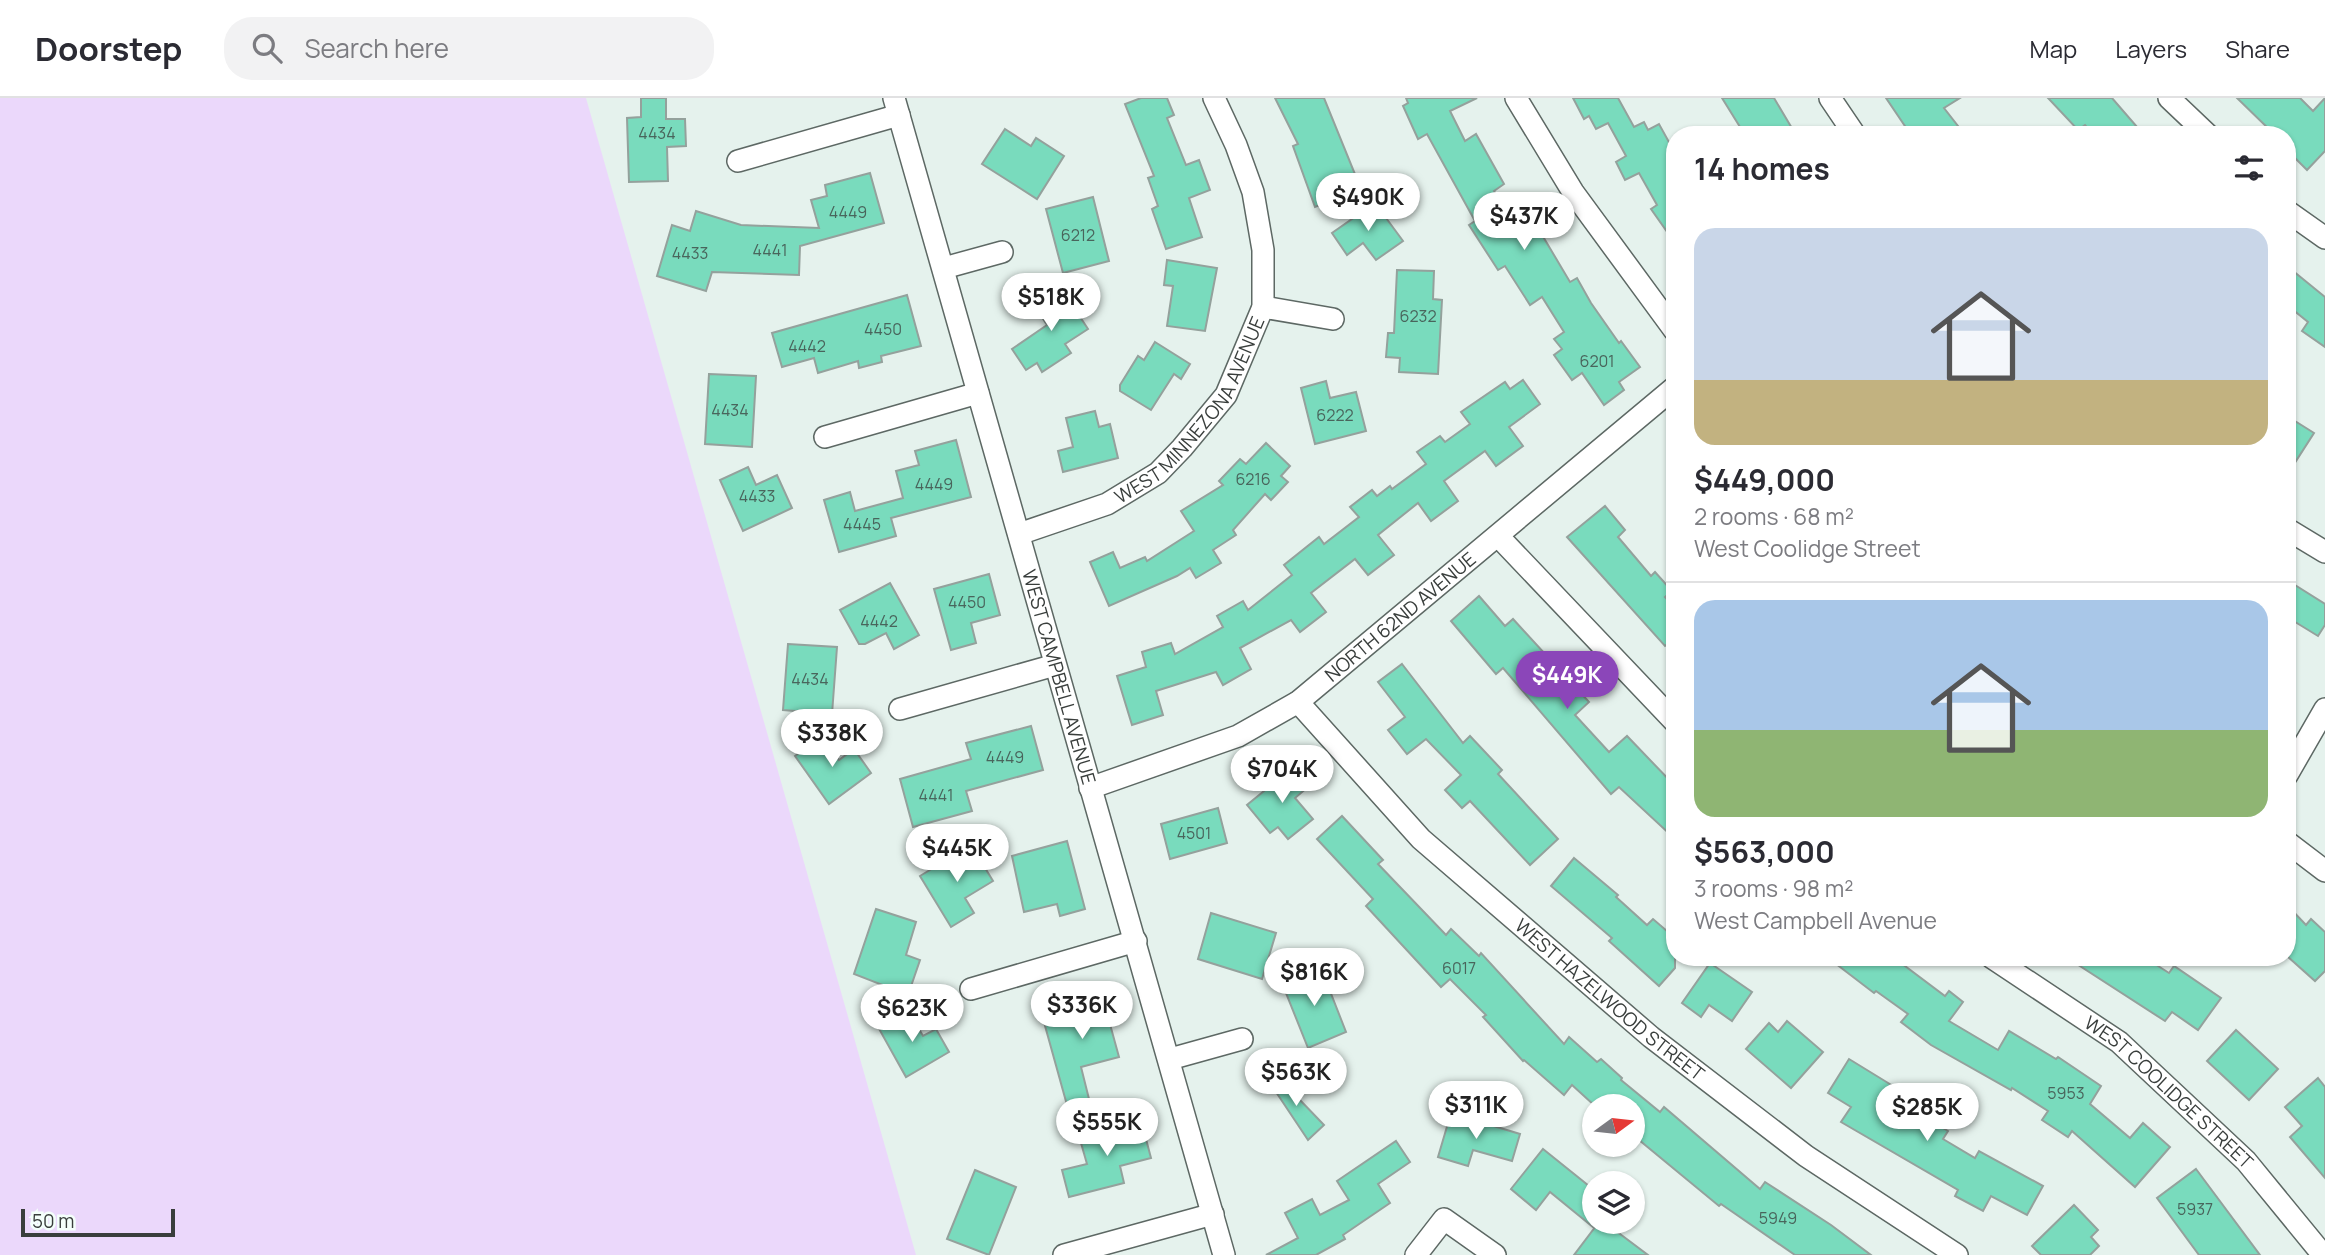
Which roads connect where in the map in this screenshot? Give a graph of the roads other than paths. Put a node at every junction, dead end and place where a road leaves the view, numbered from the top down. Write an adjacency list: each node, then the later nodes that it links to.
1 (1214, 98): 13 (street, WEST MINNEZONA AVENUE)
2 (1516, 98): 15 (street)
3 (1830, 98): 6 (street)
4 (2169, 98): 7 (street)
5 (897, 106): 8 (street); 12 (street, WEST CAMPBELL AVENUE)
6 (1850, 126)
7 (2198, 126)
8 (738, 161)
9 (2296, 217): 10 (street)
10 (2325, 238)
11 (1002, 252): 12 (street)
12 (944, 268): 16 (street, WEST CAMPBELL AVENUE)
13 (1263, 307): 14 (street); 19 (street, WEST MINNEZONA AVENUE)
14 (1333, 319)
15 (1666, 319)
16 (978, 393): 18 (street); 19 (street, WEST CAMPBELL AVENUE)
17 (1666, 395): 21 (street, NORTH 62ND AVENUE)
18 (825, 437)
19 (1019, 534): 23 (street, WEST CAMPBELL AVENUE)
20 (2296, 534): 22 (street)
21 (1498, 536): 24 (street, NORTH 62ND AVENUE); 27 (street)
22 (2325, 552)
23 (1055, 665): 25 (street); 29 (street, WEST CAMPBELL AVENUE)
24 (1298, 702): 29 (street, NORTH 62ND AVENUE); 42 (street, WEST HAZELWOOD STREET)
25 (900, 709)
26 (2325, 709): 28 (street)
27 (1666, 713)
28 (2296, 759)
29 (1090, 788): 32 (street, WEST CAMPBELL AVENUE)
30 (2296, 849): 31 (street)
31 (2325, 872)
32 (1136, 941): 34 (street); 36 (street, WEST CAMPBELL AVENUE)
33 (2005, 966): 43 (street, WEST COOLIDGE STREET)
34 (971, 989)
35 (1242, 1039): 36 (street)
36 (1170, 1059): 37 (street, WEST CAMPBELL AVENUE)
37 (1213, 1214): 38 (street); 39 (street, WEST CAMPBELL AVENUE)
38 (1064, 1255)
39 (1224, 1255)
40 (1416, 1255): 41 (street)
41 (1495, 1255)
42 (1957, 1255)
43 (2323, 1255)

